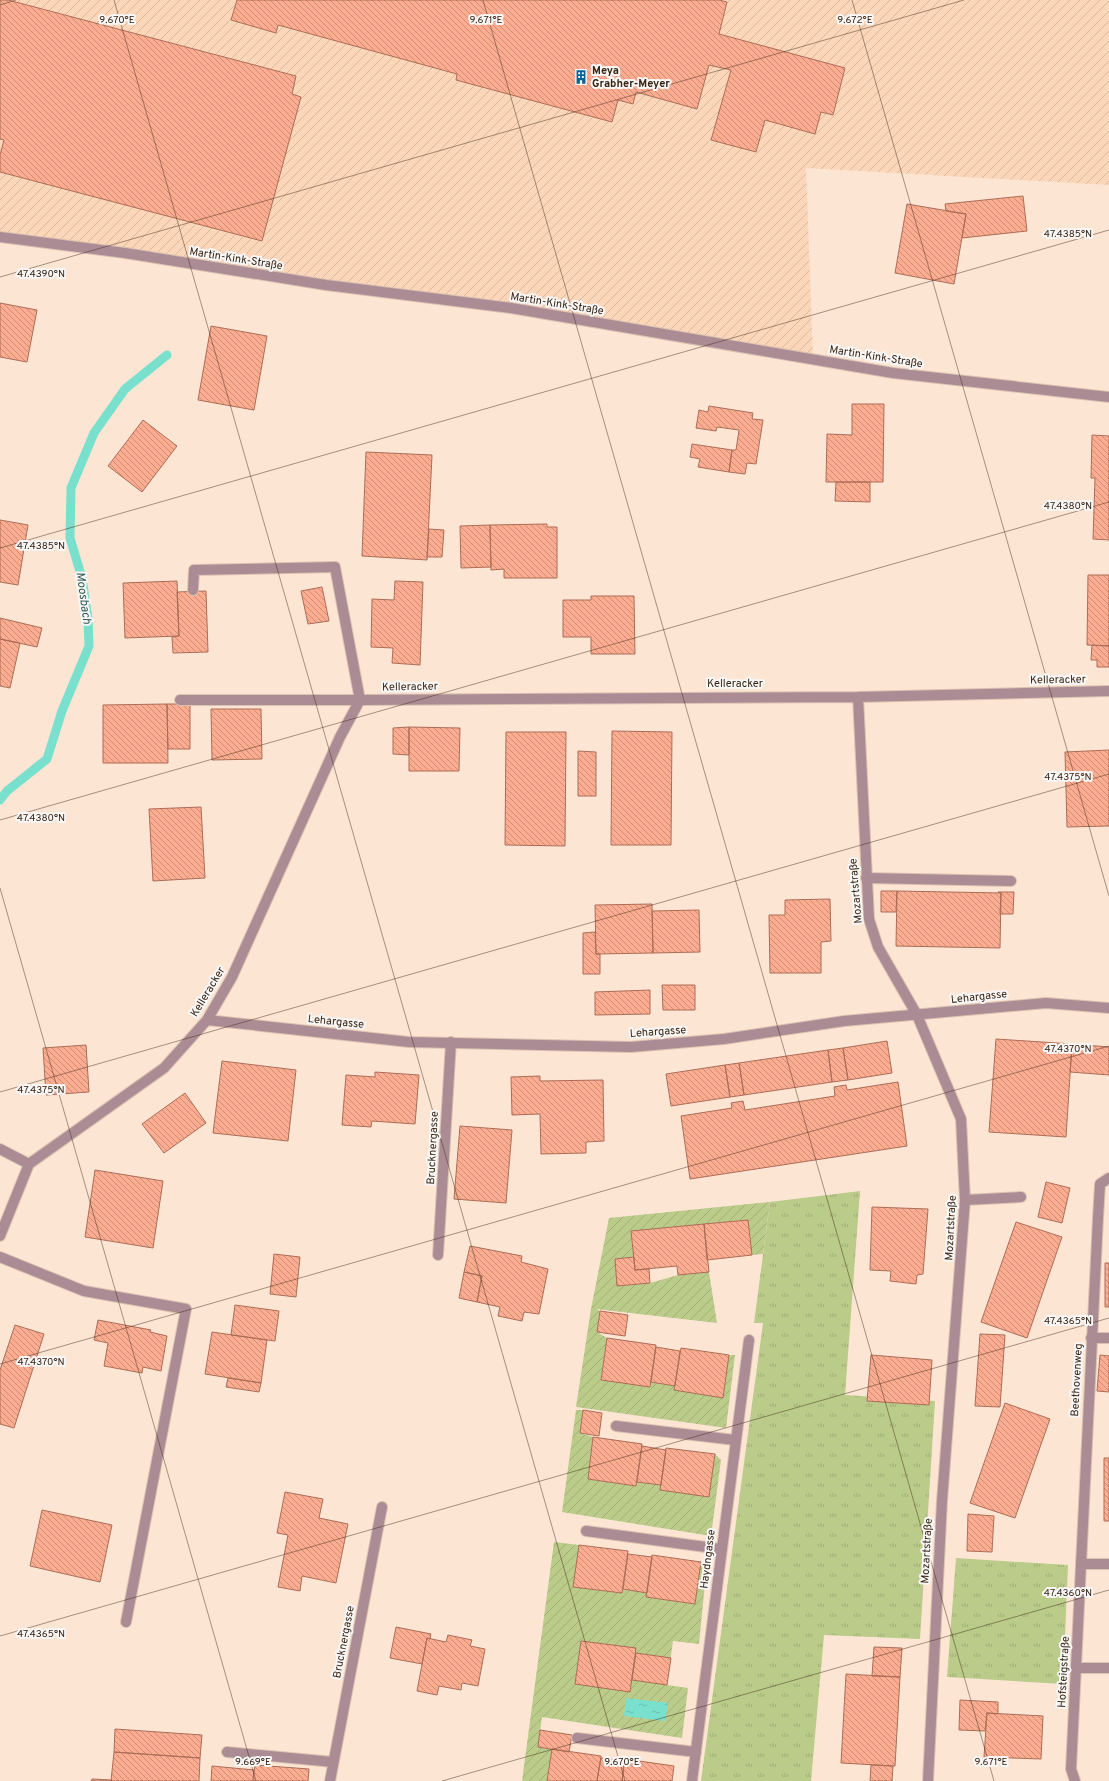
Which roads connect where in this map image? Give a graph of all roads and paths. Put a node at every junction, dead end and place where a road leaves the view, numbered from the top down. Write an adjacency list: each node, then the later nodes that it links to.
1 (0, 237): 2 (street, Martin-Kink-Straße)
2 (1109, 397)
3 (194, 590): 7 (street)
4 (1109, 691): 5 (street, Kelleracker)
5 (858, 696): 7 (street, Kelleracker); 8 (street, Mozartstraße)
6 (180, 700): 7 (street, Kelleracker)
7 (360, 700): 12 (street, Kelleracker)
8 (866, 878): 9 (street); 11 (street, Mozartstraße)
9 (1012, 882)
10 (1109, 1008): 11 (street, Lehargasse)
11 (917, 1015): 13 (street, Lehargasse); 18 (street, Mozartstraße)
12 (206, 1020): 13 (street, Lehargasse); 15 (street, Kelleracker)
13 (451, 1042): 20 (street, Brucknergasse)
14 (0, 1149): 15 (street)
15 (28, 1164): 19 (street)
16 (1109, 1178): 22 (street, Beethovenweg)
17 (1021, 1197): 18 (street)
18 (965, 1200): 41 (street, Mozartstraße)
19 (0, 1236)
20 (438, 1255)
21 (0, 1257): 32 (street)
22 (1091, 1338): 23 (street); 30 (street, Beethovenweg)
23 (1109, 1338)
24 (748, 1340): 26 (street, Haydngasse)
25 (616, 1426): 26 (street)
26 (735, 1440): 29 (street, Haydngasse)
27 (382, 1507): 38 (street, Brucknergasse)
28 (586, 1531): 29 (street)
29 (721, 1549): 37 (street, Haydngasse)
30 (1081, 1564): 31 (street); 33 (street, Hofsteigstraße)
31 (1109, 1564)
32 (126, 1622)
33 (1076, 1668): 34 (street); 42 (street, Hofsteigstraße)
34 (1109, 1668)
35 (577, 1738): 37 (street)
36 (227, 1752): 38 (street)
37 (696, 1752): 40 (street, Haydngasse)
38 (333, 1762): 39 (street, Brucknergasse)
39 (330, 1781)
40 (692, 1781)
41 (928, 1781)
42 (1075, 1781)

